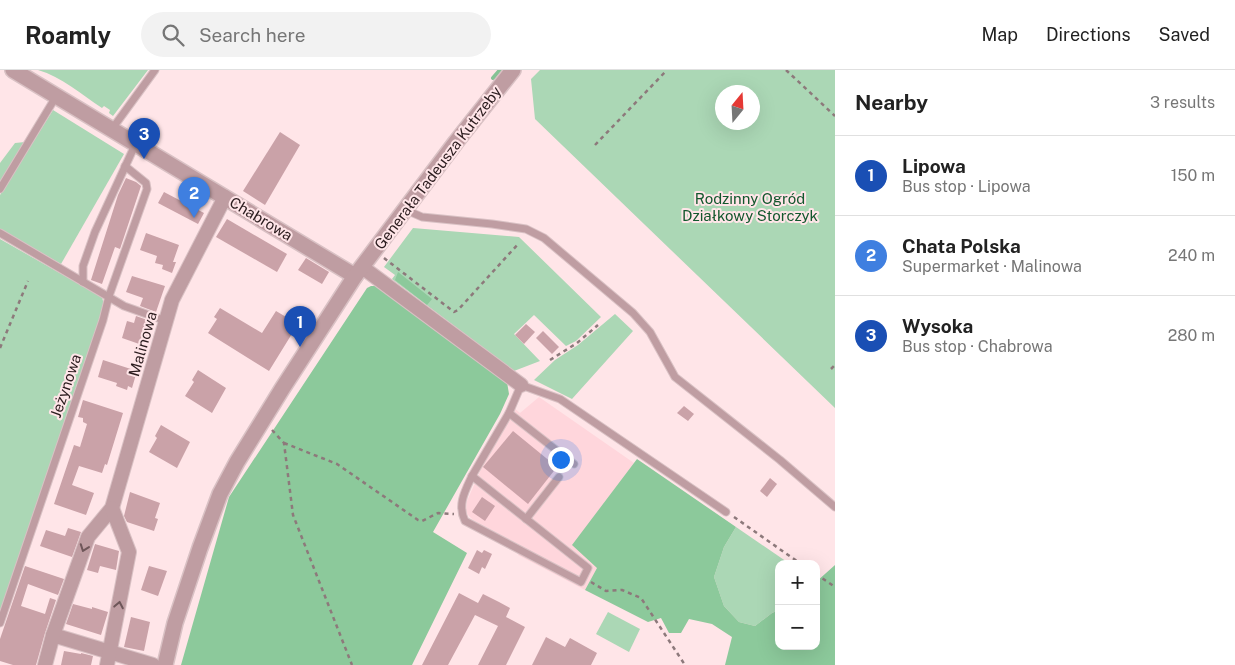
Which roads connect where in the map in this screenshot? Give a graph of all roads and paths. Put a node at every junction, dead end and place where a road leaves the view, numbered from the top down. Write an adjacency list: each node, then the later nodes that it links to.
1 (13, 70): 6 (street, Chabrowa)
2 (155, 70): 8 (lane)
3 (513, 70): 14 (street, Generała Tadeusza Kutrzeby)
4 (667, 70): 10 (path)
5 (786, 70): 7 (path)
6 (56, 95): 8 (street, Chabrowa); 12 (lane)
7 (835, 116)
8 (112, 129): 9 (street, Chabrowa)
9 (136, 143): 11 (lane); 13 (street, Chabrowa)
10 (595, 145)
11 (125, 166): 20 (lane); 21 (lane, Jeżynowa)
12 (0, 189)
13 (225, 197): 18 (street, Chabrowa); 22 (street, Malinowa)
14 (406, 210): 18 (street, Generała Tadeusza Kutrzeby); 35 (lane)
15 (0, 233): 20 (lane)
16 (519, 243): 17 (path)
17 (388, 262)
18 (360, 269): 28 (street); 30 (street, Generała Tadeusza Kutrzeby)
19 (28, 282): 24 (path)
20 (83, 282): 21 (lane)
21 (109, 296): 22 (lane); 44 (lane, Jeżynowa)
22 (166, 321): 36 (street, Malinowa)
23 (598, 325): 25 (path)
24 (0, 348)
25 (550, 360)
26 (835, 365): 27 (path)
27 (831, 370)
28 (521, 385): 29 (lane); 37 (lane)
29 (509, 413): 32 (lane); 33 (lane)
30 (264, 419): 31 (path); 49 (street, Generała Tadeusza Kutrzeby)
31 (284, 443): 38 (path); 50 (path)
32 (574, 464)
33 (472, 476): 38 (lane); 39 (lane)
34 (559, 476): 39 (lane)
35 (835, 507)
36 (112, 508): 45 (street, Malinowa, one-way to 45); 46 (street, one-way to 36)
37 (726, 512): 40 (path)
38 (461, 513): 41 (lane)
39 (526, 519): 41 (lane)
40 (795, 560)
41 (584, 577): 51 (path)
42 (820, 577): 43 (path)
43 (835, 587)
44 (0, 623)
45 (53, 635): 46 (street); 47 (street, Malinowa)
46 (108, 659): 48 (street)
47 (45, 665)
48 (153, 665)
49 (165, 665)
50 (352, 665)
51 (685, 665)

